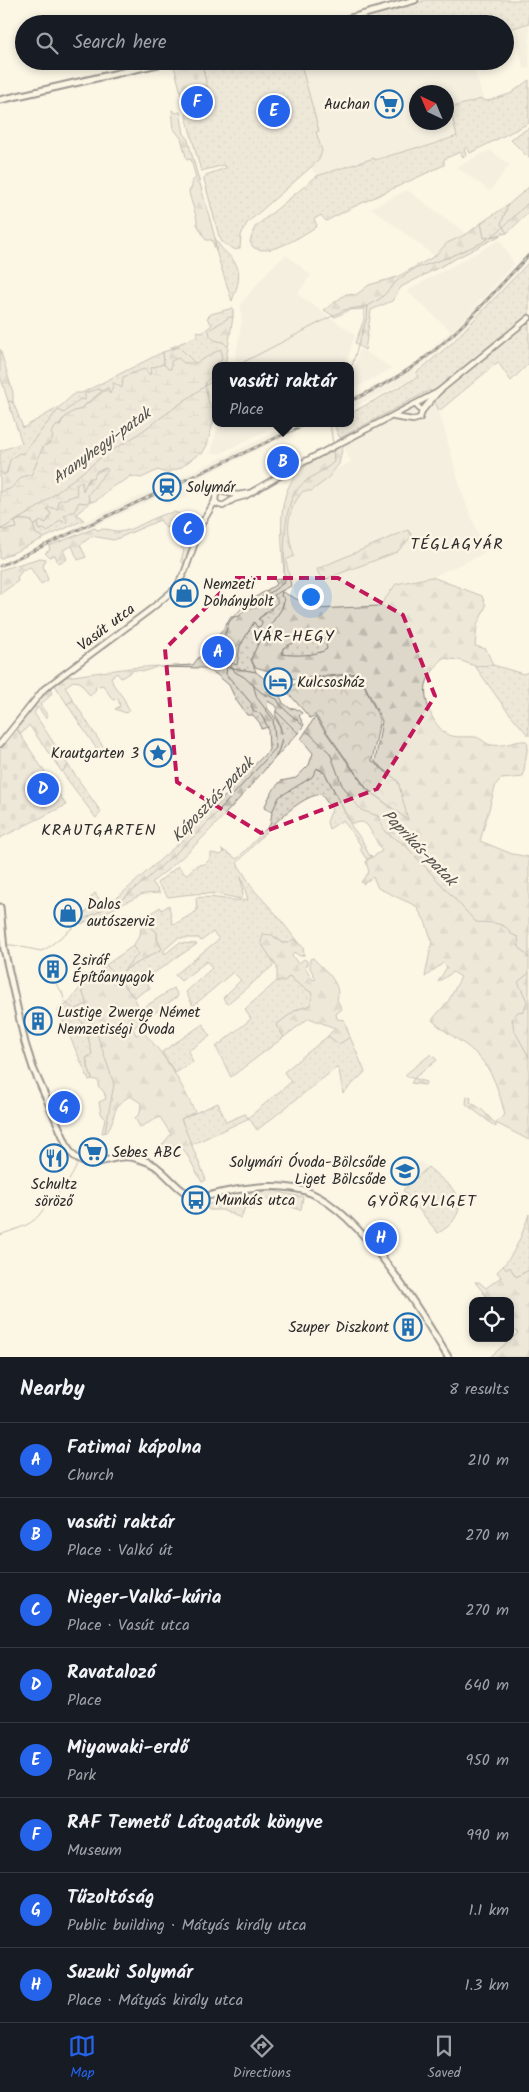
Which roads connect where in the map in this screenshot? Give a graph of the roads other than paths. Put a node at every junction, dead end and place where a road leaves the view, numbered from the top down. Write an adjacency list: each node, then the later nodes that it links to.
1 (415, 0): 2 (main road)
2 (361, 15)
3 (131, 70): 4 (main road)
4 (0, 100)
5 (529, 318): 6 (street)
6 (438, 392): 7 (street); 9 (street)
7 (416, 405): 8 (street); 9 (street)
8 (408, 409): 10 (street); 11 (street)
9 (422, 411): 11 (street)
10 (388, 417): 11 (street); 12 (street)
11 (411, 418)
12 (250, 493): 13 (street); 15 (street)
13 (229, 494): 14 (street); 15 (street)
14 (215, 501): 16 (street); 17 (street, Vasút utca)
15 (229, 502): 16 (street)
16 (220, 506): 17 (street, Vasút utca)
17 (206, 516): 18 (street, Vasút utca)
18 (0, 744)
19 (0, 908): 20 (main road)
20 (448, 1357)

